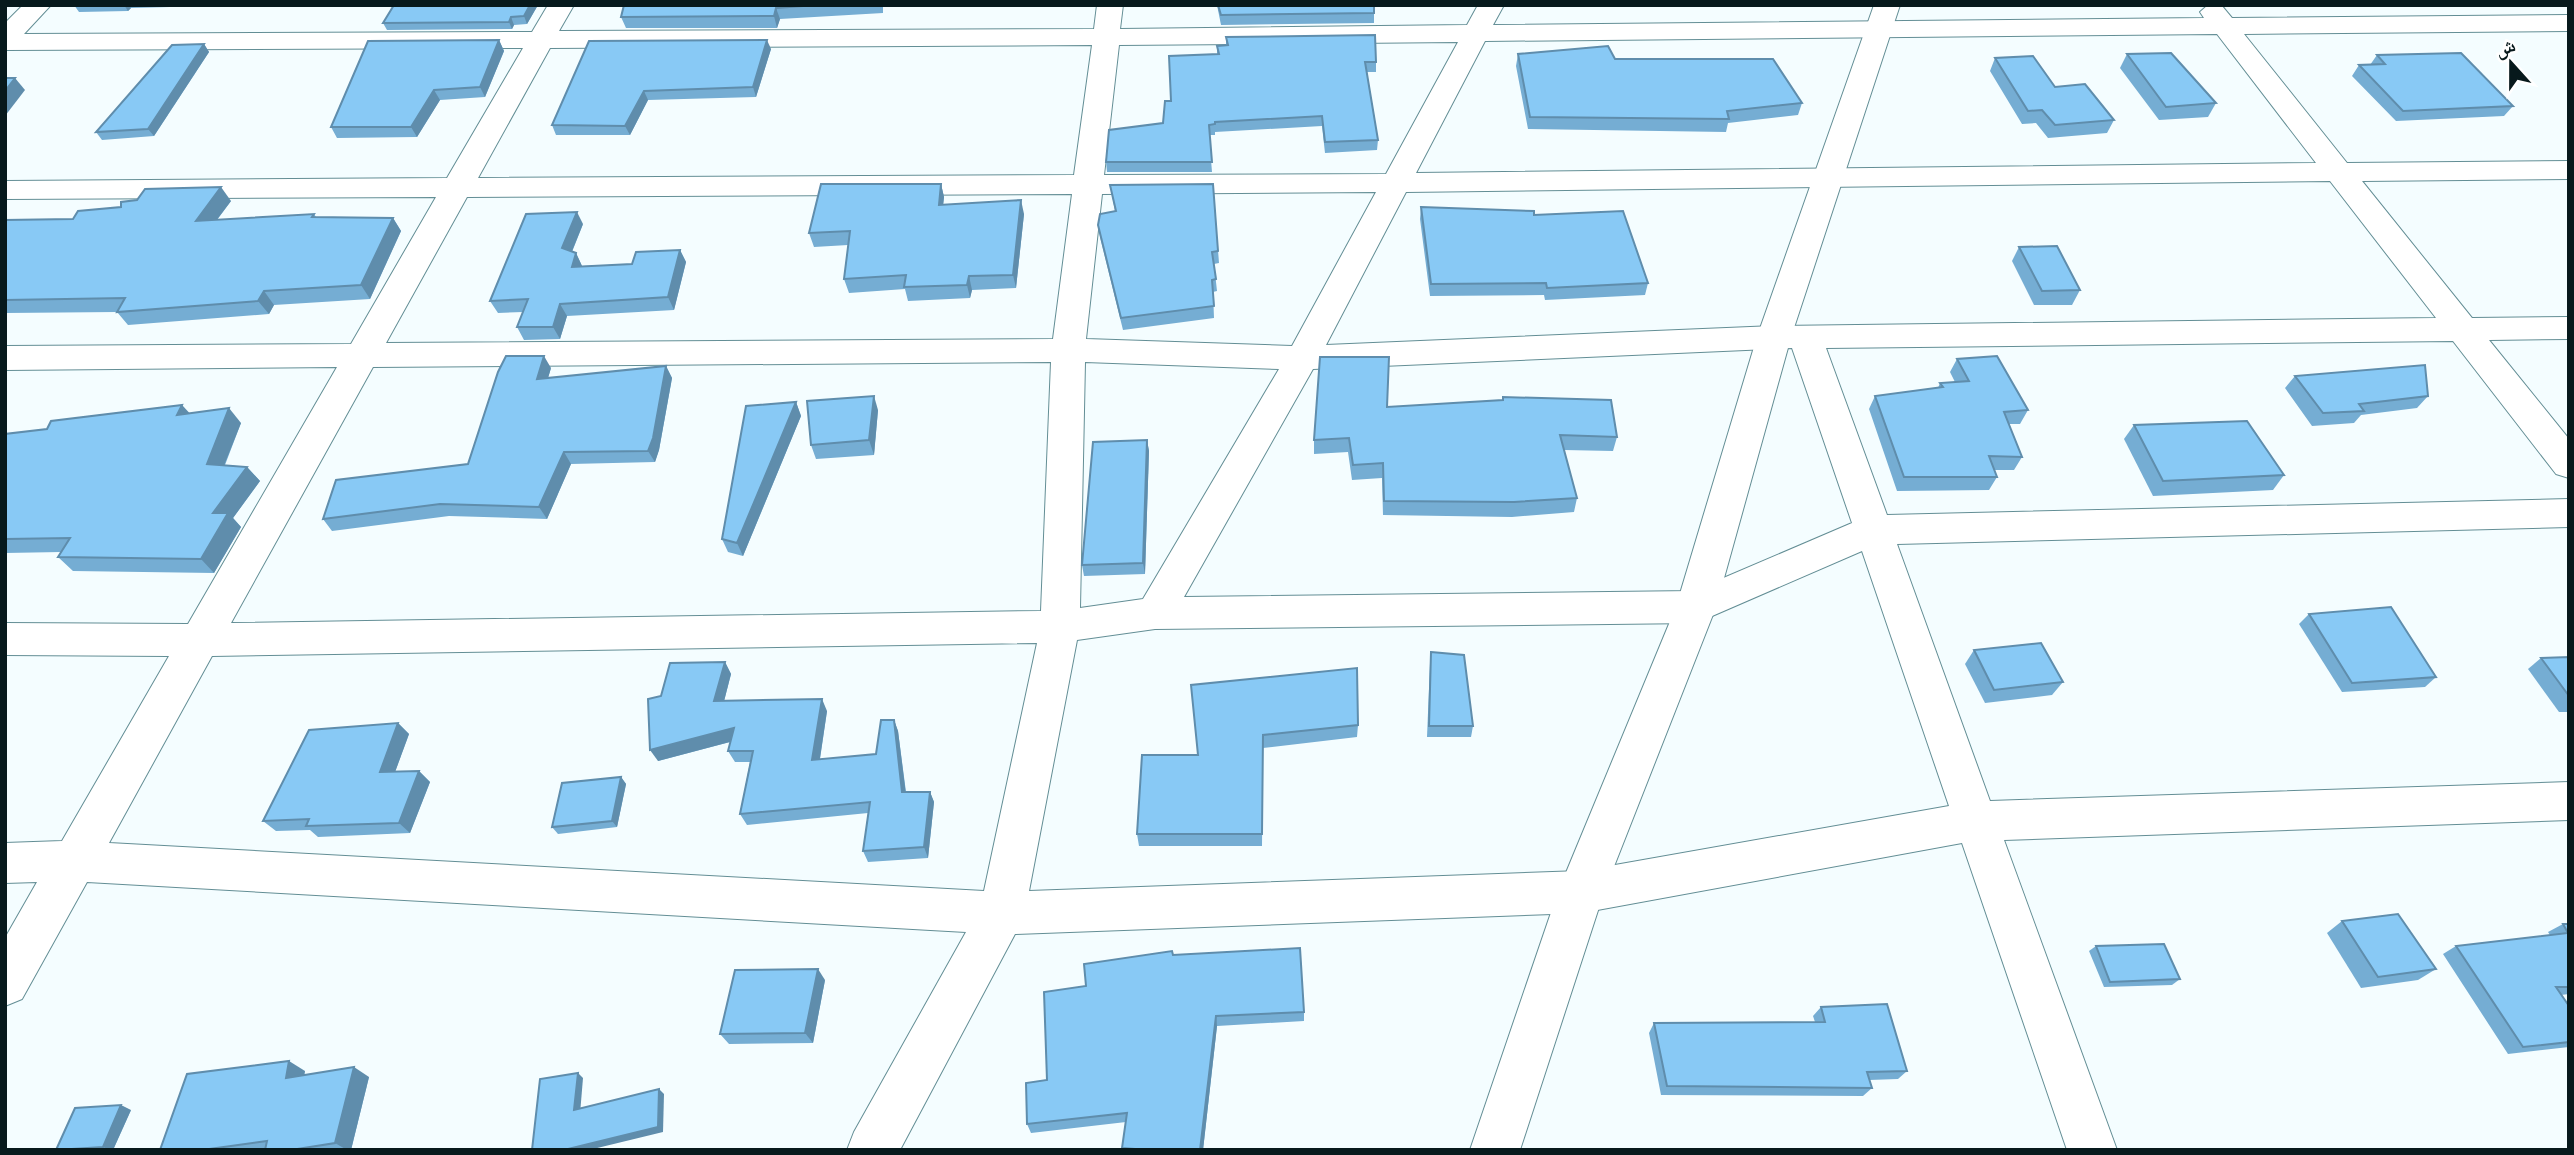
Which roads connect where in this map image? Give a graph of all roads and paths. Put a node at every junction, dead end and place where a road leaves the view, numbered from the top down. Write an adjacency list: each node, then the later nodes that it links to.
1 (38, 5): 10 (street)
2 (561, 5): 9 (street)
3 (1491, 5): 8 (street)
4 (2215, 16): 5 (street); 7 (street); 12 (street)
5 (1884, 17): 8 (street); 13 (street)
6 (1108, 21): 8 (street); 9 (street); 15 (street)
7 (2569, 23)
8 (1476, 34): 14 (street)
9 (542, 38): 10 (street); 16 (street)
10 (5, 40)
11 (2569, 170): 12 (street)
12 (2339, 172): 13 (street); 19 (street)
13 (1829, 176): 14 (street); 20 (street)
14 (1395, 183): 15 (street); 24 (street)
15 (1087, 185): 16 (street); 21 (street)
16 (458, 187): 17 (street); 22 (street)
17 (5, 190)
18 (2569, 328): 19 (street)
19 (2462, 330): 20 (street); 25 (street)
20 (1790, 337): 24 (street); 27 (street); 28 (street)
21 (1068, 350): 22 (street); 24 (street); 30 (street)
22 (363, 354): 23 (street); 32 (street)
23 (5, 358)
24 (1302, 358): 29 (street)
25 (2569, 465)
26 (2569, 513): 27 (street)
27 (1873, 530): 28 (street); 34 (street)
28 (1696, 607): 29 (street); 37 (street)
29 (1155, 613): 30 (street)
30 (1060, 627): 32 (street); 38 (street)
31 (5, 639): 32 (street)
32 (202, 640): 35 (street)
33 (2569, 800): 34 (street)
34 (1976, 821): 37 (street); 42 (street)
35 (75, 861): 36 (street); 38 (street); 39 (street)
36 (5, 863)
37 (1581, 892): 38 (street); 41 (street)
38 (1002, 913): 40 (street)
39 (5, 983)
40 (872, 1150)
41 (1495, 1150)
42 (2092, 1150)

